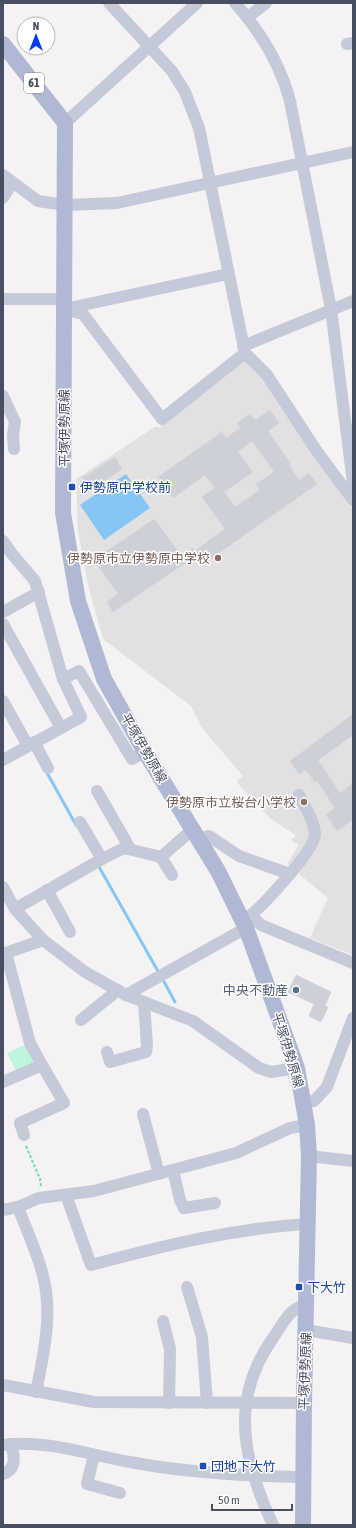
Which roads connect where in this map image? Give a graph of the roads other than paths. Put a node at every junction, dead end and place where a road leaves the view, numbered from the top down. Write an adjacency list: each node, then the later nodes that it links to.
1 (109, 3): 7 (street)
2 (197, 3): 7 (street)
3 (235, 3): 5 (street)
4 (266, 3): 5 (street)
5 (248, 17): 10 (street)
6 (3, 44): 8 (main road, 61)
7 (149, 47): 8 (street); 12 (street)
8 (65, 123): 14 (main road, 平塚伊勢原線)
9 (353, 152): 10 (street)
10 (303, 164): 12 (street); 19 (street)
11 (8, 179): 13 (street); 14 (street)
12 (210, 183): 14 (street); 15 (street)
13 (3, 198)
14 (65, 205): 18 (main road, 平塚伊勢原線)
15 (228, 274): 18 (street); 20 (street)
16 (3, 299): 18 (street)
17 (353, 301): 19 (street)
18 (64, 304): 20 (street); 33 (main road, 平塚伊勢原線)
19 (331, 309): 20 (street); 23 (street)
20 (244, 349): 24 (street)
21 (3, 396): 22 (street)
22 (14, 449)
23 (353, 482)
24 (353, 500)
25 (3, 541): 26 (street)
26 (39, 592): 27 (street); 29 (street)
27 (3, 612)
28 (3, 624): 31 (street)
29 (63, 679): 31 (street); 33 (street)
30 (3, 700): 32 (street)
31 (61, 728): 32 (street)
32 (31, 744): 34 (street); 35 (street)
33 (145, 752): 39 (main road, 平塚伊勢原線)
34 (3, 760)
35 (48, 768)
36 (97, 791): 40 (street)
37 (299, 795): 43 (street)
38 (80, 822): 42 (street)
39 (196, 834): 41 (street); 43 (street); 48 (main road, 平塚伊勢原線)
40 (128, 849): 41 (street); 42 (street)
41 (161, 857): 44 (street)
42 (102, 859): 46 (street)
43 (292, 872): 48 (street)
44 (172, 875)
45 (3, 888): 47 (street)
46 (47, 890): 47 (street); 49 (street)
47 (15, 909): 50 (street)
48 (246, 920): 52 (street); 53 (street); 59 (main road, 平塚伊勢原線)
49 (70, 932)
50 (43, 940): 51 (street); 53 (street)
51 (4, 953): 58 (street)
52 (353, 963)
53 (122, 993): 54 (street); 56 (street)
54 (144, 1002): 57 (street); 59 (street)
55 (353, 1018): 61 (street)
56 (81, 1020)
57 (110, 1060)
58 (42, 1065): 60 (street); 63 (street)
59 (297, 1068): 61 (main road, 平塚伊勢原線)
60 (3, 1082)
61 (303, 1102): 64 (main road, 平塚伊勢原線)
62 (143, 1114): 68 (street)
63 (19, 1125)
64 (307, 1125): 65 (main road, 平塚伊勢原線); 67 (street)
65 (309, 1156): 66 (street); 73 (main road, 平塚伊勢原線)
66 (353, 1161)
67 (173, 1170): 68 (street); 70 (street)
68 (159, 1174): 69 (street)
69 (66, 1195): 71 (street); 73 (street)
70 (215, 1203)
71 (18, 1207): 72 (street); 80 (street)
72 (4, 1209)
73 (308, 1224): 75 (main road, 平塚伊勢原線)
74 (187, 1287): 82 (street)
75 (306, 1304): 77 (main road, 平塚伊勢原線); 84 (street)
76 (163, 1321): 81 (street)
77 (306, 1330): 78 (street); 83 (main road, 平塚伊勢原線)
78 (353, 1338)
79 (3, 1385): 80 (street)
80 (36, 1392): 81 (street)
81 (169, 1403): 82 (street)
82 (207, 1403): 84 (street)
83 (304, 1403): 84 (street); 89 (main road, 平塚伊勢原線)
84 (245, 1404): 88 (street)
85 (7, 1444): 86 (street); 87 (street)
86 (94, 1455): 88 (street); 90 (street)
87 (3, 1474)
88 (252, 1476): 89 (street); 91 (street)
89 (303, 1477): 92 (main road, 平塚伊勢原線)
90 (120, 1493)
91 (273, 1525)
92 (304, 1525)

